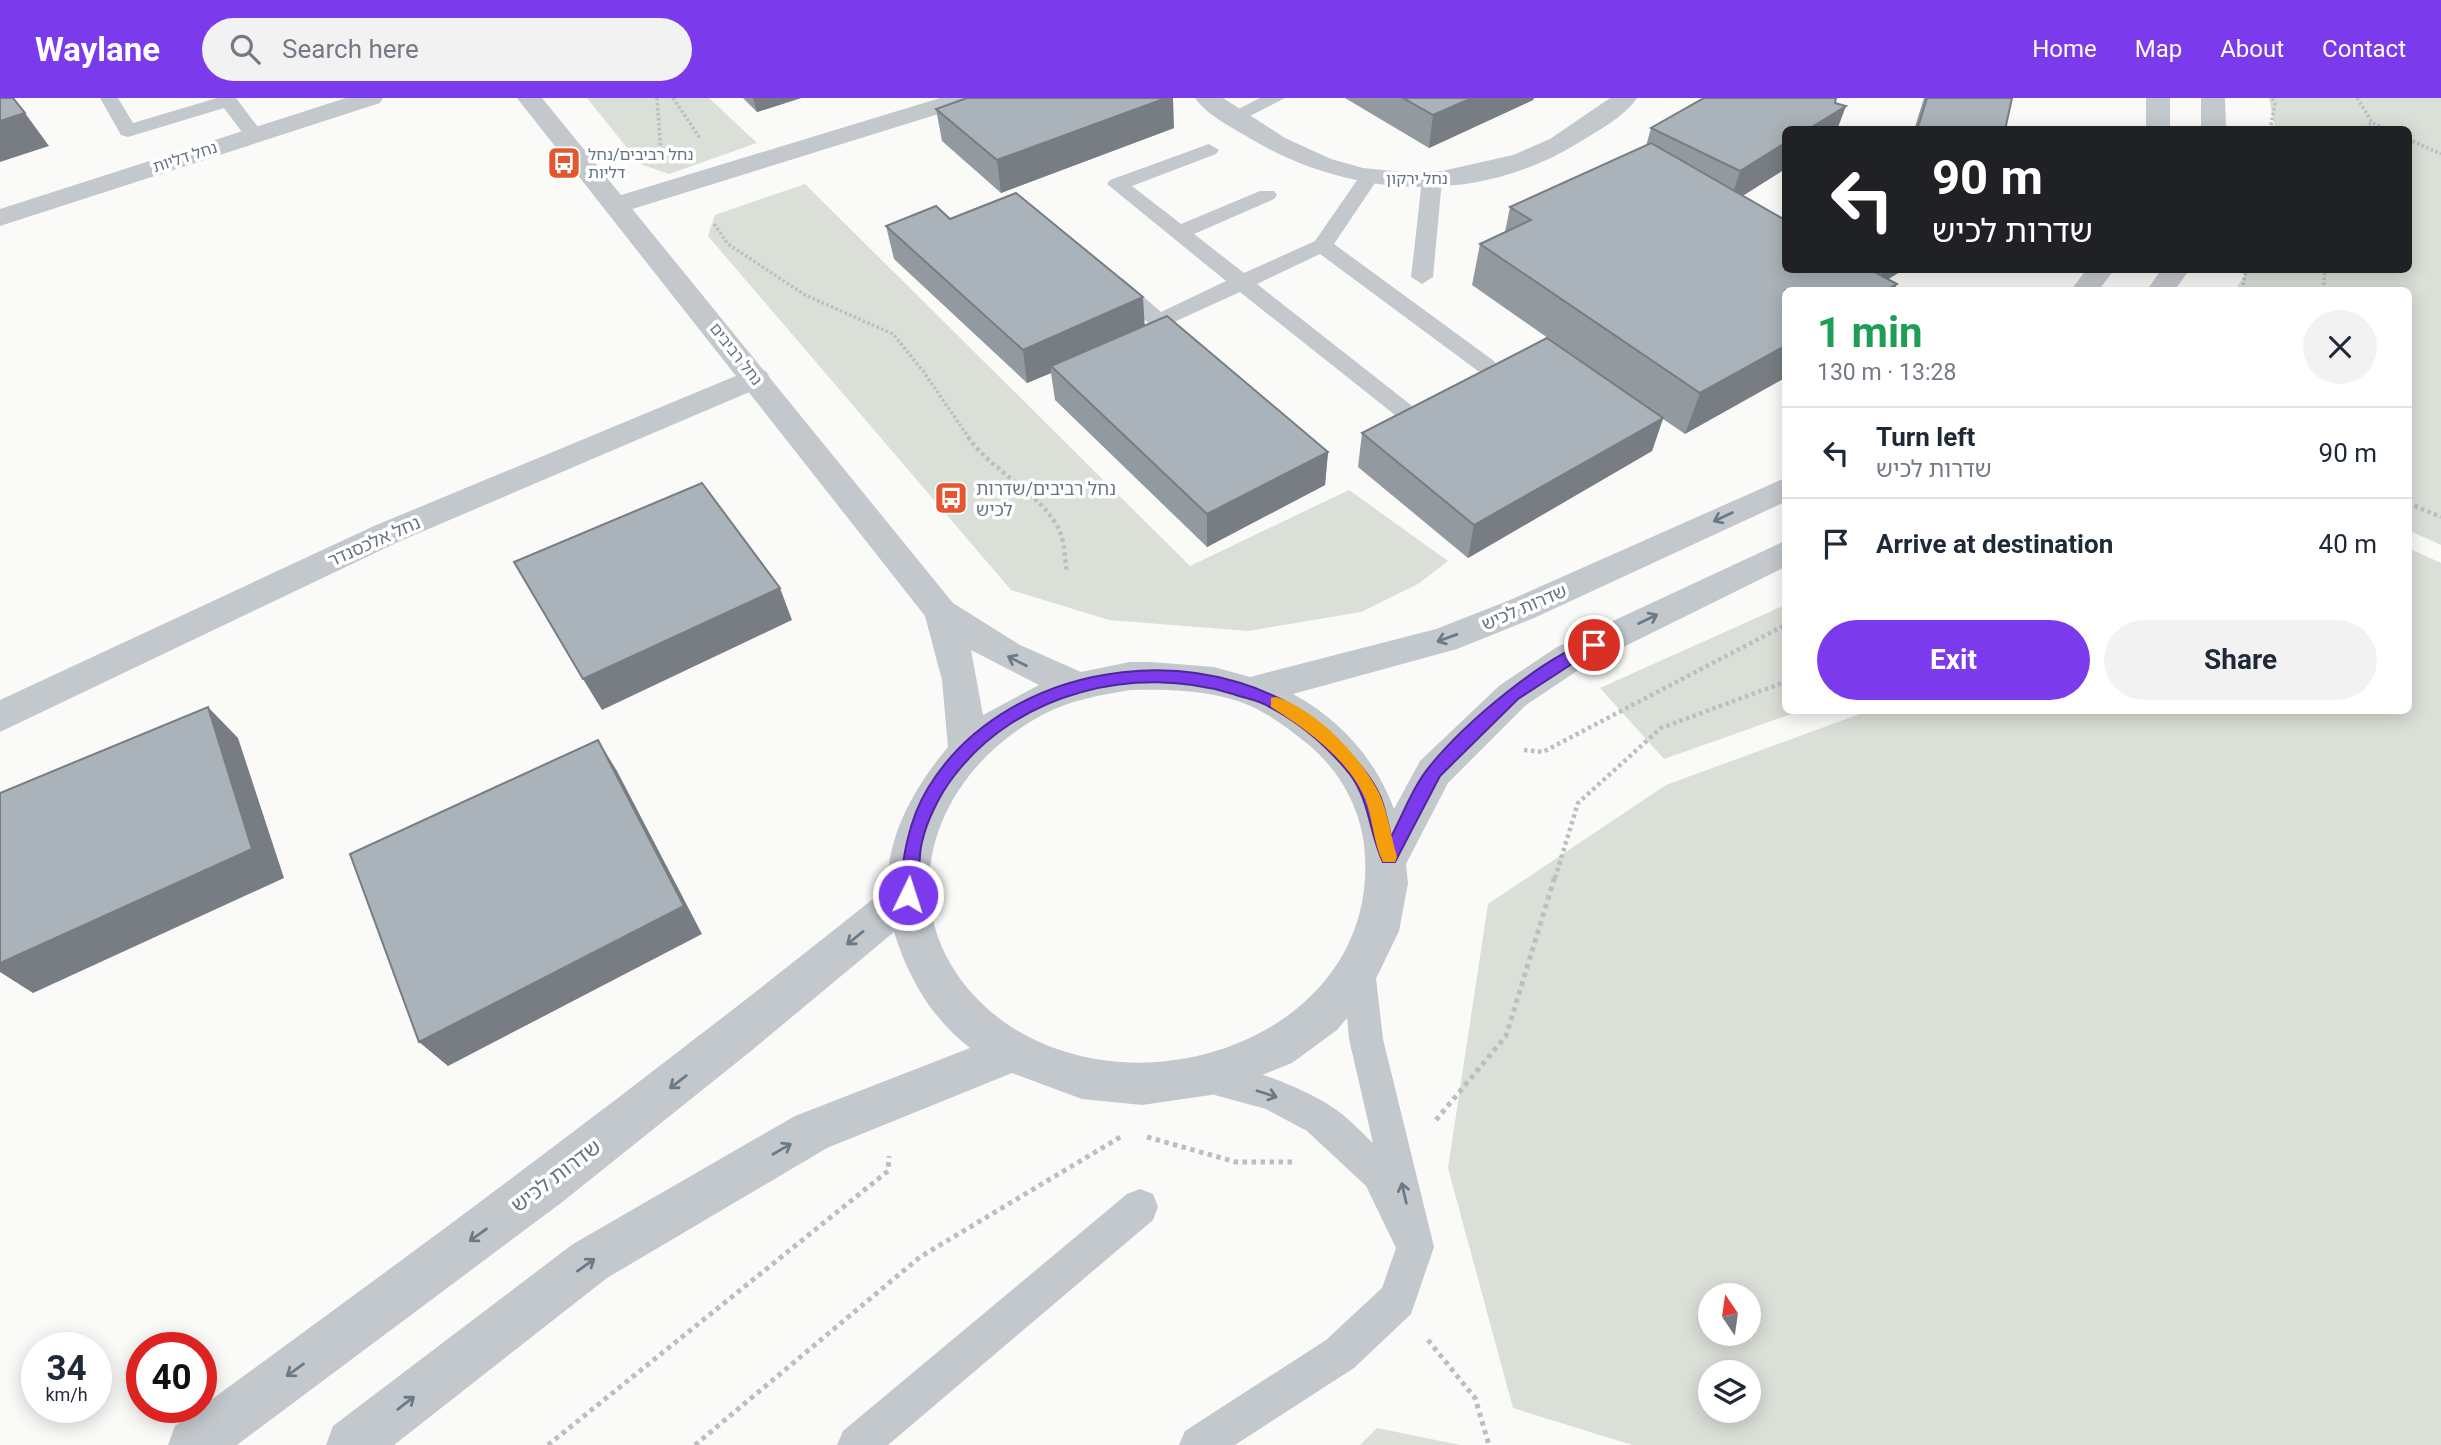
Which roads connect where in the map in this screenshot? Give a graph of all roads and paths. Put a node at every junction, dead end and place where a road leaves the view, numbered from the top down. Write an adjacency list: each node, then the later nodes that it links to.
1 (109, 98): 14 (lane)
2 (371, 98): 23 (street, נחל דליות)
3 (529, 98): 32 (street, נחל רביבים)
4 (657, 98): 27 (path)
5 (673, 98): 28 (path)
6 (965, 98): 15 (street)
7 (1207, 98): 16 (street, נחל ירקון)
8 (1276, 98): 16 (lane)
9 (1625, 98): 30 (street, נחל ירקון)
10 (2158, 98): 18 (street)
11 (2213, 98): 19 (street)
12 (2272, 98): 20 (path)
13 (2357, 98): 17 (path)
14 (227, 99): 23 (lane)
15 (931, 102): 28 (street)
16 (1233, 117): 29 (street, נחל ירקון)
17 (2372, 122): 21 (path); 22 (path)
18 (2158, 126)
19 (2214, 126)
20 (2271, 126)
21 (2367, 126)
22 (2380, 126)
23 (254, 135): 33 (street, נחל דליות)
24 (2412, 141): 26 (path)
25 (1209, 150): 35 (lane)
26 (2441, 154)
27 (661, 155)
28 (722, 173): 32 (street)
29 (1368, 177): 30 (street, נחל ירקון); 36 (lane)
30 (1432, 180): 38 (lane)
31 (1267, 195): 35 (lane)
32 (617, 205): 43 (street, נחל רביבים)
33 (0, 218)
34 (714, 224): 49 (path)
35 (1179, 233): 39 (lane)
36 (1322, 245): 39 (lane); 42 (lane)
37 (1099, 270): 40 (lane)
38 (1422, 277)
39 (1240, 284): 40 (lane); 44 (lane)
40 (1159, 321): 41 (lane)
41 (1209, 364)
42 (1486, 366)
43 (755, 378): 50 (street, נחל רביבים); 54 (street, נחל אלכסנדר)
44 (1402, 410)
45 (1782, 490): 53 (street, שדרות לכיש, one-way to 53)
46 (2412, 505): 47 (path)
47 (2441, 517)
48 (1782, 555): 55 (street, one-way to 48)
49 (1067, 573)
50 (941, 612): 52 (street, נחל רביבים, one-way to 50); 56 (street, נחל רביבים)
51 (1782, 627): 55 (path)
52 (1080, 686): 53 (street); 56 (street)
53 (1250, 691): 57 (street)
54 (0, 717)
55 (1460, 746): 57 (street)
56 (967, 751): 58 (street)
57 (1389, 857): 59 (street)
58 (908, 895): 60 (street); 66 (street, שדרות לכיש, one-way to 66)
59 (1359, 970): 61 (street); 64 (lane, one-way to 59)
60 (1013, 1052): 61 (street); 62 (street)
61 (1201, 1076): 64 (lane, one-way to 64)
62 (894, 1100): 67 (street, one-way to 62); 68 (path)
63 (1140, 1208): 69 (lane)
64 (1415, 1247): 65 (lane)
65 (1397, 1300): 70 (lane); 71 (path)
66 (194, 1445)
67 (352, 1445)
68 (548, 1445)
69 (857, 1445)
70 (1199, 1445)
71 (1489, 1445)

